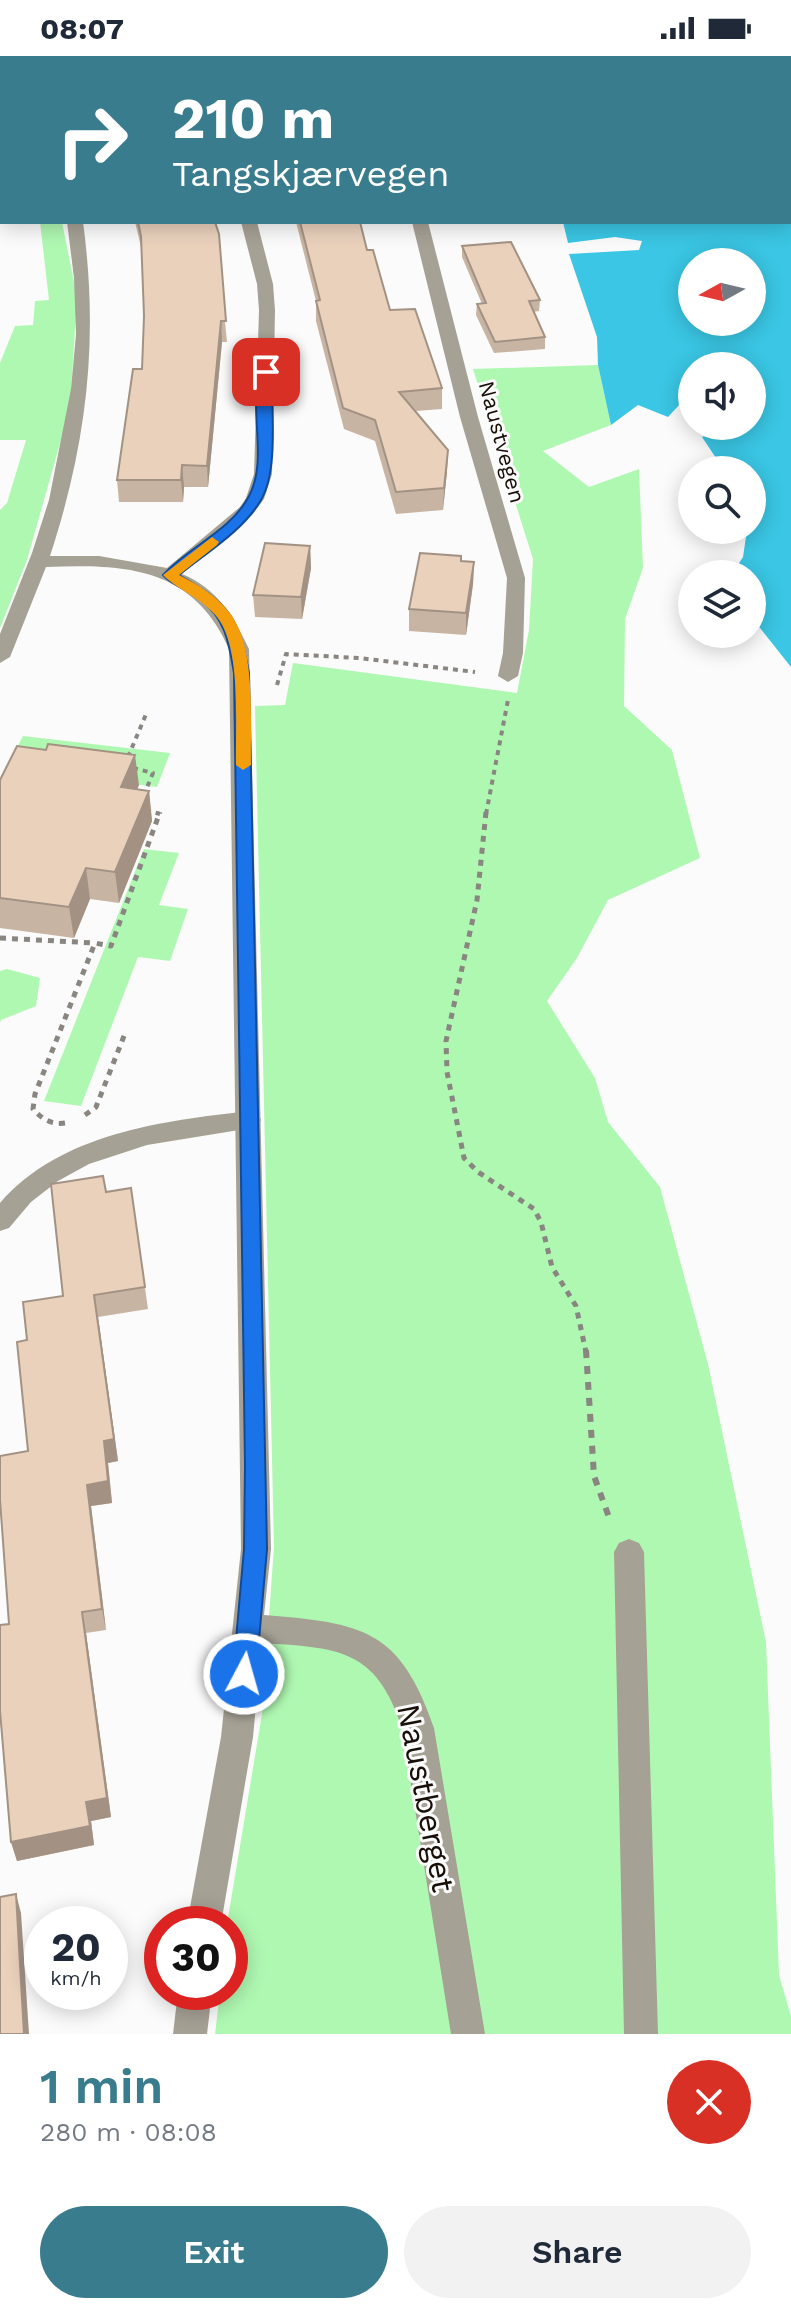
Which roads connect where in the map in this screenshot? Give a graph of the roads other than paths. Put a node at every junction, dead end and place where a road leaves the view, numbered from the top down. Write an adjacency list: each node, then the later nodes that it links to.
1 (75, 224): 4 (street)
2 (250, 224): 5 (street)
3 (421, 224): 7 (street, Naustvegen)
4 (39, 562): 5 (street); 6 (street)
5 (170, 575): 8 (street)
6 (0, 657)
7 (508, 676)
8 (249, 1120): 9 (street); 11 (street)
9 (0, 1221)
10 (629, 1552): 16 (street)
11 (249, 1628): 12 (street); 15 (street, Naustberget)
12 (207, 1906)
13 (193, 2010): 14 (street)
14 (190, 2034)
15 (468, 2034)
16 (641, 2034)

